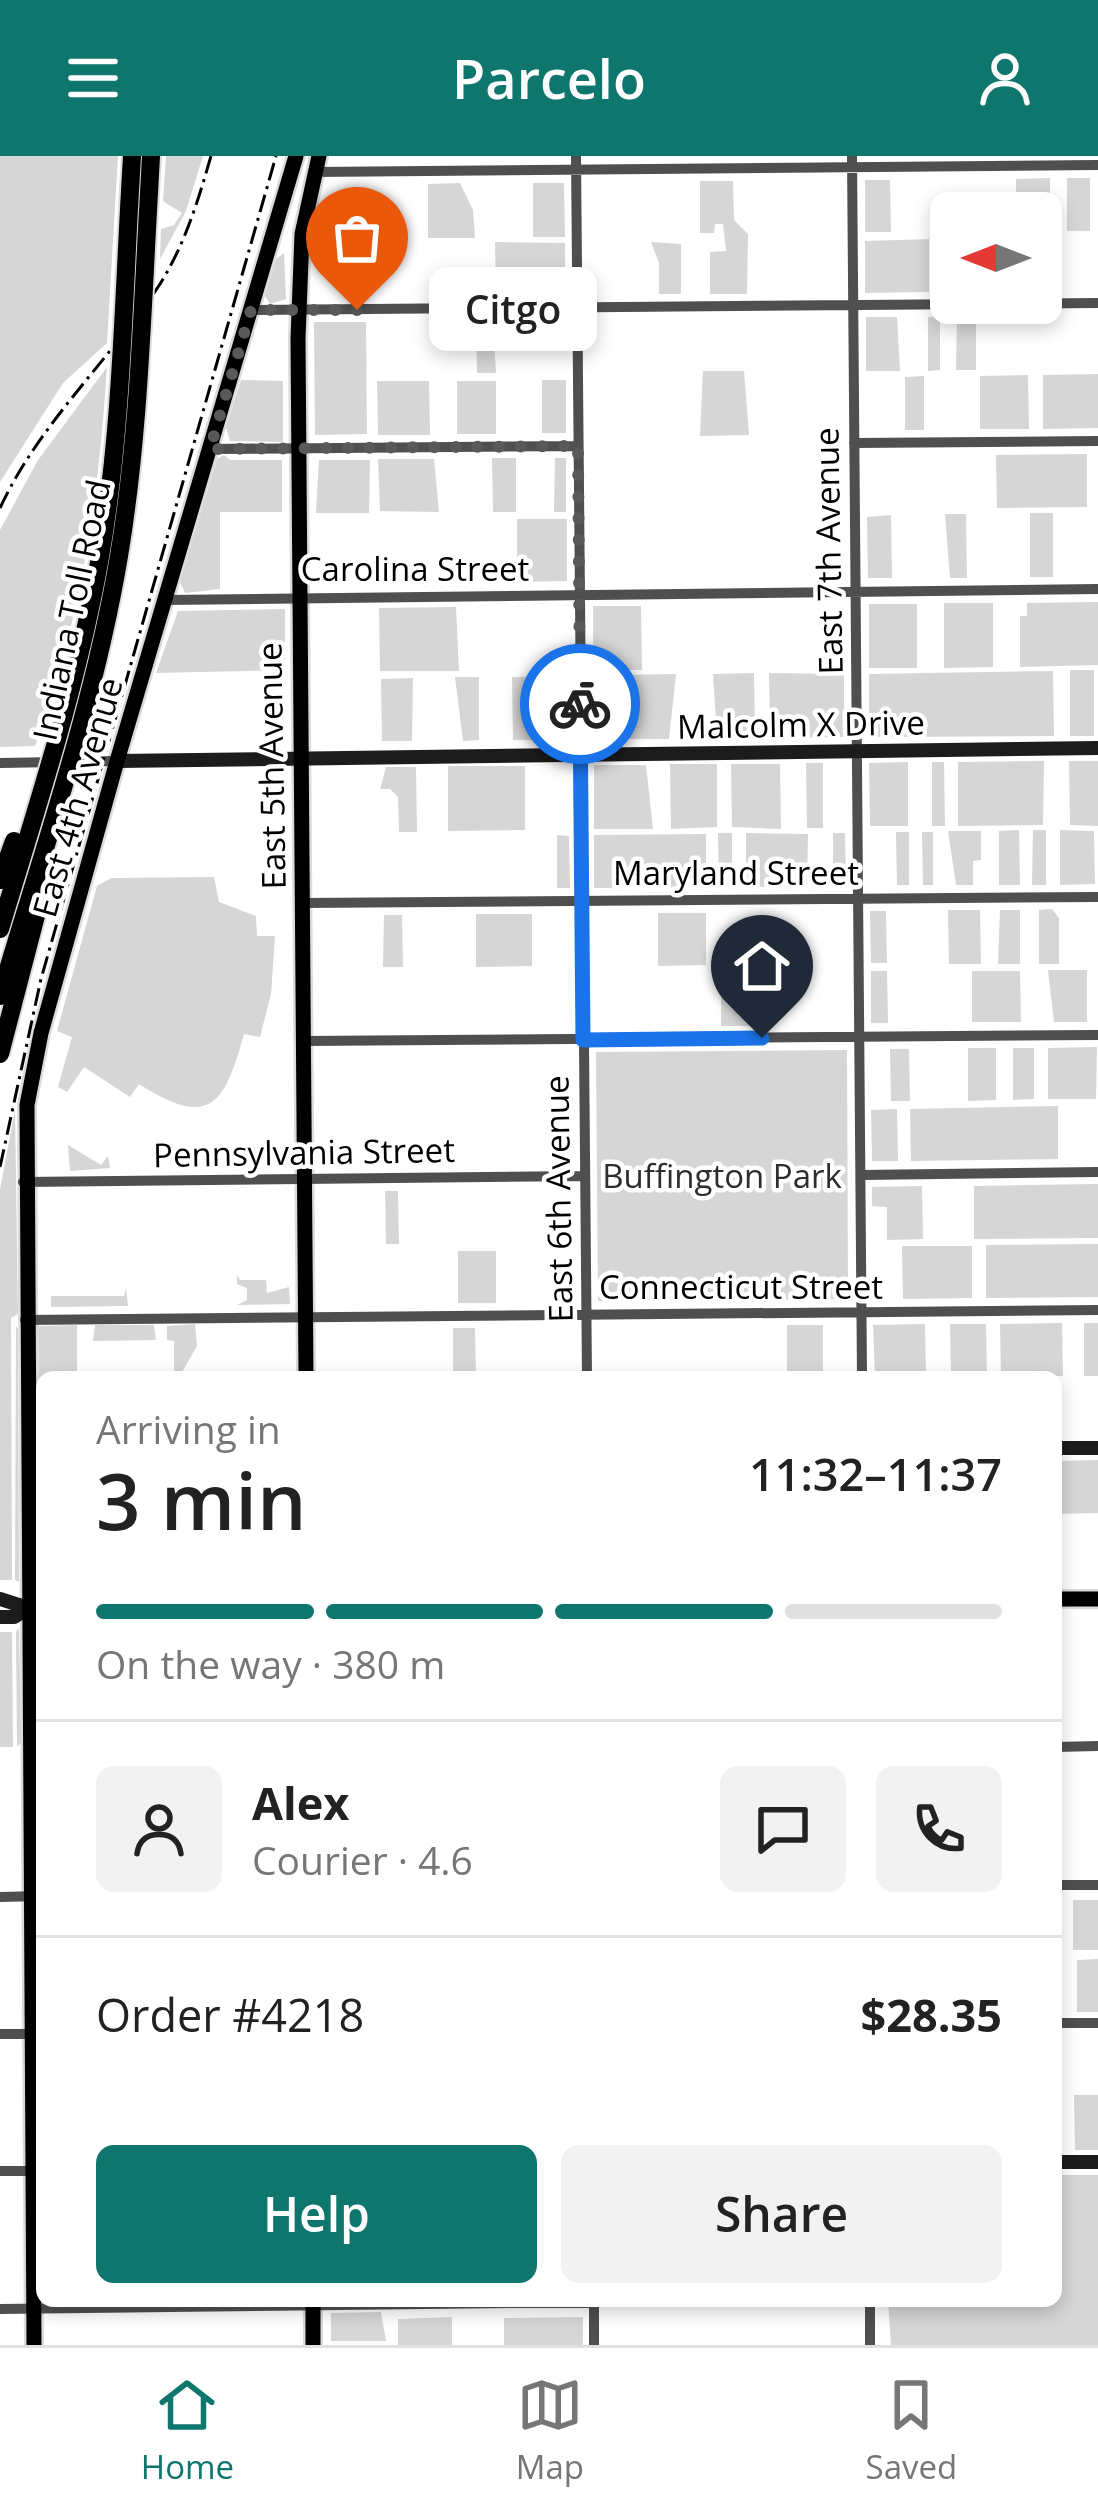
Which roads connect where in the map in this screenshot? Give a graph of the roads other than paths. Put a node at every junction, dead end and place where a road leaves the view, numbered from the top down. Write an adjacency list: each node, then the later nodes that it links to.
1 (132, 156): 9 (highway, Indiana Toll Road)
2 (151, 156): 9 (highway, Indiana Toll Road)
3 (576, 156): 8 (street, East 6th Avenue)
4 (295, 160): 13 (main road, East 4th Avenue)
5 (852, 162): 7 (street); 8 (street); 11 (street, East 7th Avenue)
6 (317, 164): 8 (street); 14 (main road, East 5th Avenue)
7 (1098, 165)
8 (576, 171): 12 (street, East 6th Avenue)
9 (140, 192): 25 (highway, Indiana Toll Road, bridge); 26 (highway, Indiana Toll Road, bridge)
10 (1098, 302): 11 (street)
11 (854, 306): 12 (street); 16 (street, East 7th Avenue)
12 (577, 308): 14 (street); 17 (street, East 6th Avenue)
13 (251, 310): 14 (street); 19 (main road, East 4th Avenue)
14 (298, 310): 18 (main road, East 5th Avenue)
15 (1098, 441): 16 (street)
16 (854, 443): 21 (street, East 7th Avenue)
17 (578, 446): 18 (street); 22 (street, East 6th Avenue)
18 (298, 448): 19 (street); 23 (main road, East 5th Avenue)
19 (210, 449): 24 (main road, East 4th Avenue)
20 (1098, 589): 21 (street, Carolina Street)
21 (856, 592): 22 (street, Carolina Street); 28 (street, East 7th Avenue)
22 (580, 594): 23 (street, Carolina Street); 29 (street, East 6th Avenue)
23 (299, 596): 24 (street, Carolina Street); 30 (main road, East 5th Avenue)
24 (165, 600): 31 (main road, East 4th Avenue)
25 (75, 741): 39 (highway, Indiana Toll Road, bridge); 44 (highway, bridge)
26 (54, 742): 33 (highway, bridge); 38 (highway, Indiana Toll Road, bridge)
27 (1098, 748): 28 (street, Malcolm X Drive)
28 (857, 750): 29 (street, Malcolm X Drive); 35 (street, East 7th Avenue)
29 (581, 753): 30 (street, Malcolm X Drive); 36 (street, East 6th Avenue)
30 (301, 756): 31 (street, Malcolm X Drive); 37 (main road, East 5th Avenue)
31 (117, 761): 32 (street, Malcolm X Drive); 49 (main road, East 4th Avenue)
32 (0, 763)
33 (0, 880)
34 (1098, 897): 35 (street, Maryland Street)
35 (858, 899): 36 (street, Maryland Street); 41 (street, East 7th Avenue)
36 (582, 900): 37 (street, Maryland Street); 42 (street, East 6th Avenue)
37 (302, 903): 43 (main road, East 5th Avenue)
38 (0, 928)
39 (0, 995)
40 (1098, 1035): 41 (street)
41 (859, 1037): 42 (street); 46 (street, East 7th Avenue)
42 (583, 1040): 43 (street); 47 (street, East 6th Avenue)
43 (304, 1041): 48 (main road, East 5th Avenue)
44 (0, 1054)
45 (1098, 1172): 46 (street)
46 (861, 1174): 51 (street, East 7th Avenue)
47 (585, 1176): 48 (street, Pennsylvania Street); 52 (street, East 6th Avenue)
48 (304, 1180): 49 (street, Pennsylvania Street); 53 (main road, East 5th Avenue)
49 (23, 1182): 54 (main road, East 4th Avenue)
50 (1098, 1310): 51 (street, Connecticut Street)
51 (862, 1312): 52 (street, Connecticut Street); 57 (street, East 7th Avenue)
52 (586, 1314): 53 (street, Connecticut Street); 56 (street, East 6th Avenue)
53 (306, 1316): 54 (street, Connecticut Street); 55 (main road, East 5th Avenue)
54 (25, 1320): 60 (main road, East 4th Avenue)
55 (306, 1371)
56 (587, 1371)
57 (862, 1371)
58 (1062, 1448): 59 (street)
59 (1098, 1448)
60 (34, 1457): 64 (main road, East 4th Avenue)
61 (0, 1599): 64 (street)
62 (1062, 1599): 63 (main road)
63 (1098, 1599)
64 (35, 1607): 65 (street); 68 (main road, East 4th Avenue)
65 (0, 1617)
66 (1062, 1747): 67 (street)
67 (1098, 1747)
68 (36, 1752)
69 (1062, 1885): 70 (street)
70 (1098, 1885)
71 (36, 1896): 72 (street)
72 (0, 1897)
73 (1062, 2023): 74 (street)
74 (1098, 2023)
75 (0, 2034): 76 (street)
76 (36, 2034)
77 (1062, 2162): 78 (street)
78 (1098, 2162)
79 (0, 2171): 80 (street)
80 (36, 2171)
81 (36, 2240): 87 (main road, East 4th Avenue)
82 (146, 2307): 87 (street)
83 (313, 2307): 89 (main road)
84 (594, 2307): 90 (street)
85 (869, 2307): 91 (street)
86 (0, 2309): 87 (street)
87 (34, 2309): 88 (main road, East 4th Avenue)
88 (34, 2345)
89 (313, 2345)
90 (594, 2345)
91 (870, 2345)

